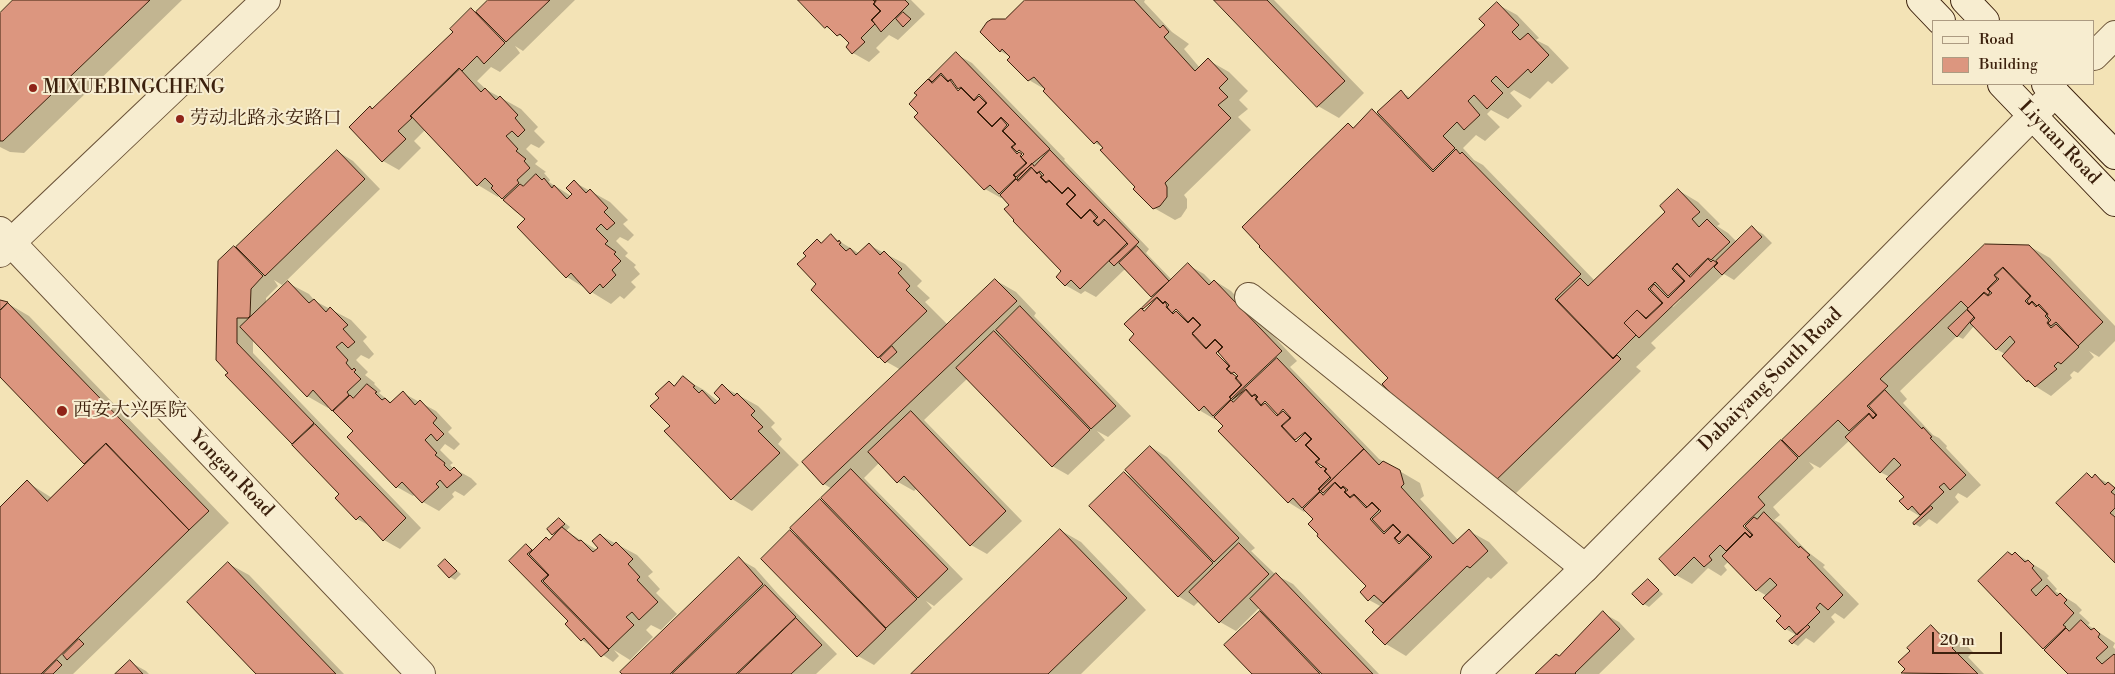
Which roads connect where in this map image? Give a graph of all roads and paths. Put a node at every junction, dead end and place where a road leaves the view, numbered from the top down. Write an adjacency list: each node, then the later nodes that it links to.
1 (266, 0): 13 (street)
2 (1921, 0): 4 (street)
3 (1965, 0): 5 (street)
4 (1941, 20)
5 (1985, 20)
6 (2115, 35): 7 (street)
7 (2095, 55)
8 (2003, 85): 10 (street, Liyuan Road)
9 (2056, 87): 10 (street, Dabaiyang South Road); 11 (street, Liyuan Road)
10 (2033, 115): 12 (street, Liyuan Road); 15 (street, Dabaiyang South Road)
11 (2115, 155)
12 (2115, 202)
13 (4, 242): 16 (street, Yongan Road)
14 (1249, 297): 15 (street)
15 (1585, 568): 17 (street, Dabaiyang South Road)
16 (421, 674)
17 (1475, 674)

